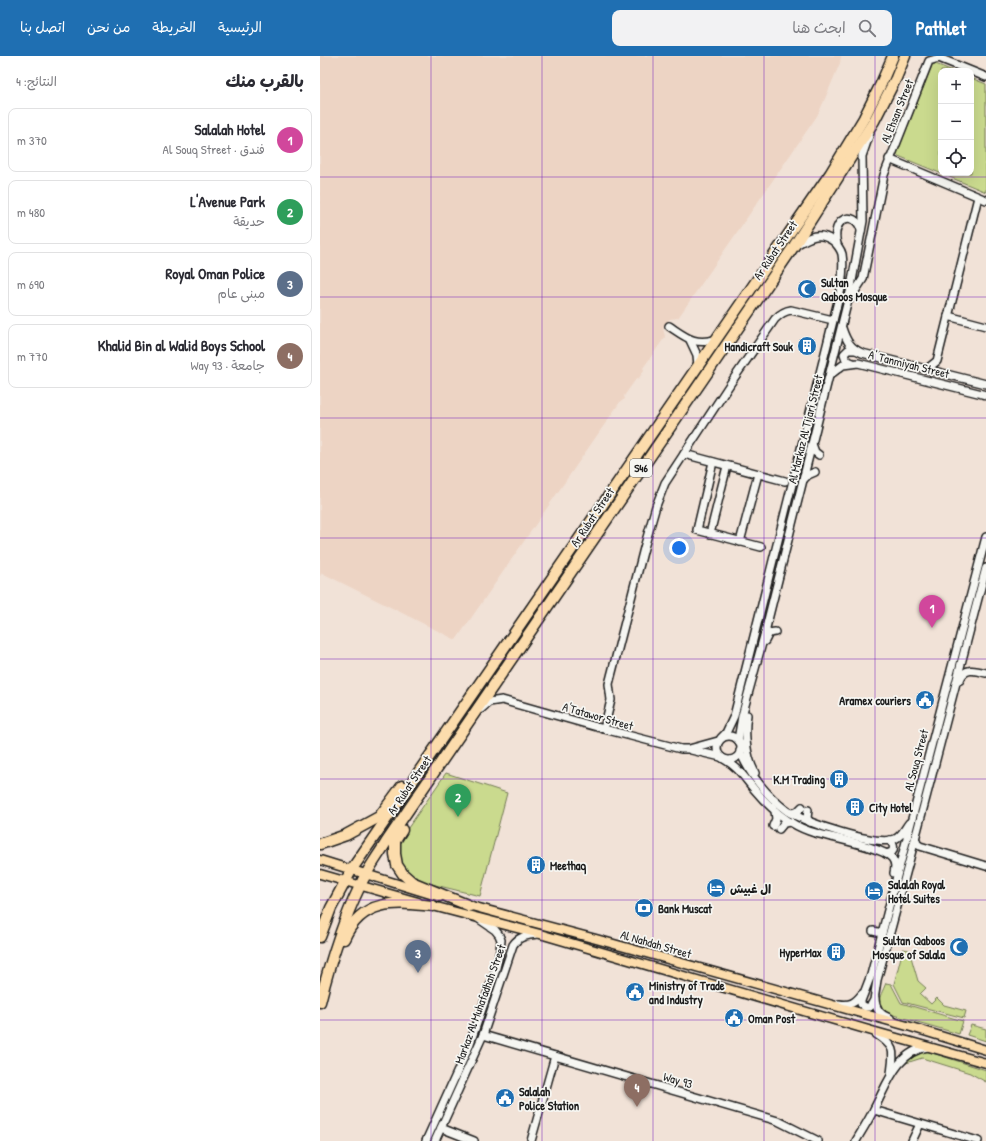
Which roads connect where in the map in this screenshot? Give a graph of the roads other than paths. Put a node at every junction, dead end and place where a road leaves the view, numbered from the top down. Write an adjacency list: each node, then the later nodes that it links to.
1 (893, 56): 17 (highway, Ar Rubat Street / S46)
2 (906, 56): 4 (highway, Ar Rubat Street / S46)
3 (986, 77): 5 (street, Al Ehsan Street)
4 (874, 121): 8 (street, Al Markaz Al Tijari Street); 10 (highway, Ar Rubat Street / S46)
5 (889, 159): 6 (street); 11 (street)
6 (978, 197): 7 (street); 12 (street)
7 (986, 200)
8 (861, 230): 9 (street, Al Markaz Al Tijari Street); 11 (street, Al Markaz Al Tijari Street)
9 (837, 244): 10 (street); 13 (street, Al Markaz Al Tijari Street)
10 (794, 246): 53 (highway, Ar Rubat Street / S46)
11 (848, 303): 16 (street, Al Markaz Al Tijari Street)
12 (948, 316): 15 (street); 20 (street)
13 (832, 320): 29 (street); 31 (street, Al Markaz Al Tijari Street)
14 (669, 326): 18 (street)
15 (986, 326)
16 (842, 327): 19 (street, A' Tanmiyah Street); 25 (street, Al Markaz Al Tijari Street)
17 (717, 339): 18 (street); 22 (highway, Ar Rubat Street / S46)
18 (690, 340): 22 (street)
19 (858, 351): 21 (street); 23 (street, A' Tanmiyah Street)
20 (936, 361): 23 (street); 24 (street)
21 (854, 363): 25 (street, A' Tanmiyah Street); 27 (street, A' Tanmiyah Street)
22 (698, 366): 51 (highway, Ar Rubat Street / S46)
23 (927, 369): 24 (street, A' Tanmiyah Street)
24 (943, 373): 26 (street, A' Tanmiyah Street)
25 (830, 375): 28 (street, Al Markaz Al Tijari Street)
26 (986, 384)
27 (986, 395)
28 (812, 444): 30 (street); 36 (street, Al Markaz Al Tijari Street)
29 (684, 454): 32 (street); 52 (street)
30 (819, 455)
31 (798, 460): 35 (street); 54 (street, Al Markaz Al Tijari Street)
32 (713, 462): 33 (street); 37 (street)
33 (727, 466): 35 (street); 37 (street)
34 (815, 472): 36 (street)
35 (758, 474): 39 (street)
36 (803, 480): 42 (street, Al Markaz Al Tijari Street)
37 (710, 534): 39 (street)
38 (986, 537): 65 (street, Al Souq Street)
39 (740, 542): 40 (street)
40 (760, 547)
41 (986, 568): 45 (street, Al Souq Street)
42 (773, 600): 43 (street); 46 (street, Al Markaz Al Tijari Street)
43 (776, 622)
44 (775, 632): 46 (street)
45 (966, 640): 47 (street); 50 (street, Al Souq Street)
46 (760, 652): 49 (street, Al Markaz Al Tijari Street)
47 (972, 670): 48 (street); 50 (street)
48 (986, 673)
49 (747, 698): 55 (street, Al Markaz Al Tijari Street); 60 (street)
50 (948, 716): 69 (street, Al Souq Street)
51 (450, 728): 70 (highway); 74 (highway, Ar Rubat Street / S46)
52 (604, 729): 53 (street, A'Tatawor Street); 56 (street, A'Tatawor Street)
53 (458, 735): 59 (highway, Ar Rubat Street / S46)
54 (720, 740): 55 (street); 56 (street, A'Tatawor Street); 58 (street)
55 (738, 740): 57 (street)
56 (689, 749): 58 (street, A'Tatawor Street)
57 (740, 751): 58 (street); 60 (street)
58 (722, 758): 63 (street)
59 (426, 784): 76 (highway, Ar Rubat Street / S46); 81 (highway)
60 (763, 787): 64 (street)
61 (802, 807): 64 (street)
62 (808, 810): 67 (street)
63 (775, 811): 66 (street); 66 (street)
64 (791, 813): 67 (street)
65 (912, 817): 68 (street); 79 (street, Al Souq Street)
66 (791, 822): 71 (street)
67 (810, 822): 68 (street)
68 (890, 840): 71 (street)
69 (916, 840): 73 (street); 90 (street, Al Souq Street)
70 (320, 844)
71 (886, 854): 79 (street)
72 (320, 860): 74 (main road, Al Nahdah Street)
73 (986, 866)
74 (352, 870): 76 (main road, Al Nahdah Street); 77 (highway, Ar Rubat Street / S46)
75 (320, 874): 77 (main road, Al Nahdah Street)
76 (367, 874): 78 (highway, Ar Rubat Street / S46); 81 (main road, Al Nahdah Street)
77 (346, 880): 78 (main road, Al Nahdah Street); 84 (highway, Ar Rubat Street / S46)
78 (360, 885): 80 (main road, Al Nahdah Street); 88 (highway, Ar Rubat Street / S46)
79 (893, 889): 82 (street, Al Souq Street)
80 (433, 906): 81 (main road, Al Nahdah Street); 88 (highway)
81 (471, 911): 83 (main road, Al Nahdah Street); 86 (street, Markaz Al Muhafadhah Street); 92 (main road, Al Nahdah Street)
82 (882, 933): 85 (street, Al Souq Street); 85 (street)
83 (540, 934): 87 (street, Markaz Al Muhafadhah Street); 94 (main road, Al Nahdah Street)
84 (320, 936)
85 (880, 941): 89 (street, Al Souq Street)
86 (501, 946): 87 (street); 105 (street, Markaz Al Muhafadhah Street)
87 (511, 948): 95 (street, Markaz Al Muhafadhah Street)
88 (327, 974): 91 (highway, Ar Rubat Street / S46)
89 (865, 989): 90 (street); 92 (street)
90 (874, 998): 93 (street)
91 (320, 1002)
92 (819, 1002): 93 (main road, Al Nahdah Street)
93 (911, 1027): 97 (main road, Al Nahdah Street)
94 (872, 1031): 96 (main road, Al Nahdah Street); 100 (street)
95 (483, 1035): 98 (street, Way 93); 103 (street, Markaz Al Muhafadhah Street)
96 (930, 1046): 99 (main road, Al Nahdah Street); 100 (street)
97 (986, 1050)
98 (555, 1056): 108 (street); 109 (street, Way 93)
99 (985, 1063)
100 (891, 1074): 101 (street)
101 (874, 1110): 102 (street); 110 (street)
102 (920, 1124): 104 (street); 111 (street)
103 (441, 1128): 106 (street, Markaz Al Muhafadhah Street); 107 (street)
104 (960, 1138): 112 (street)
105 (426, 1141)
106 (435, 1141)
107 (472, 1141)
108 (531, 1141)
109 (818, 1141)
110 (856, 1141)
111 (912, 1141)
112 (978, 1141)

